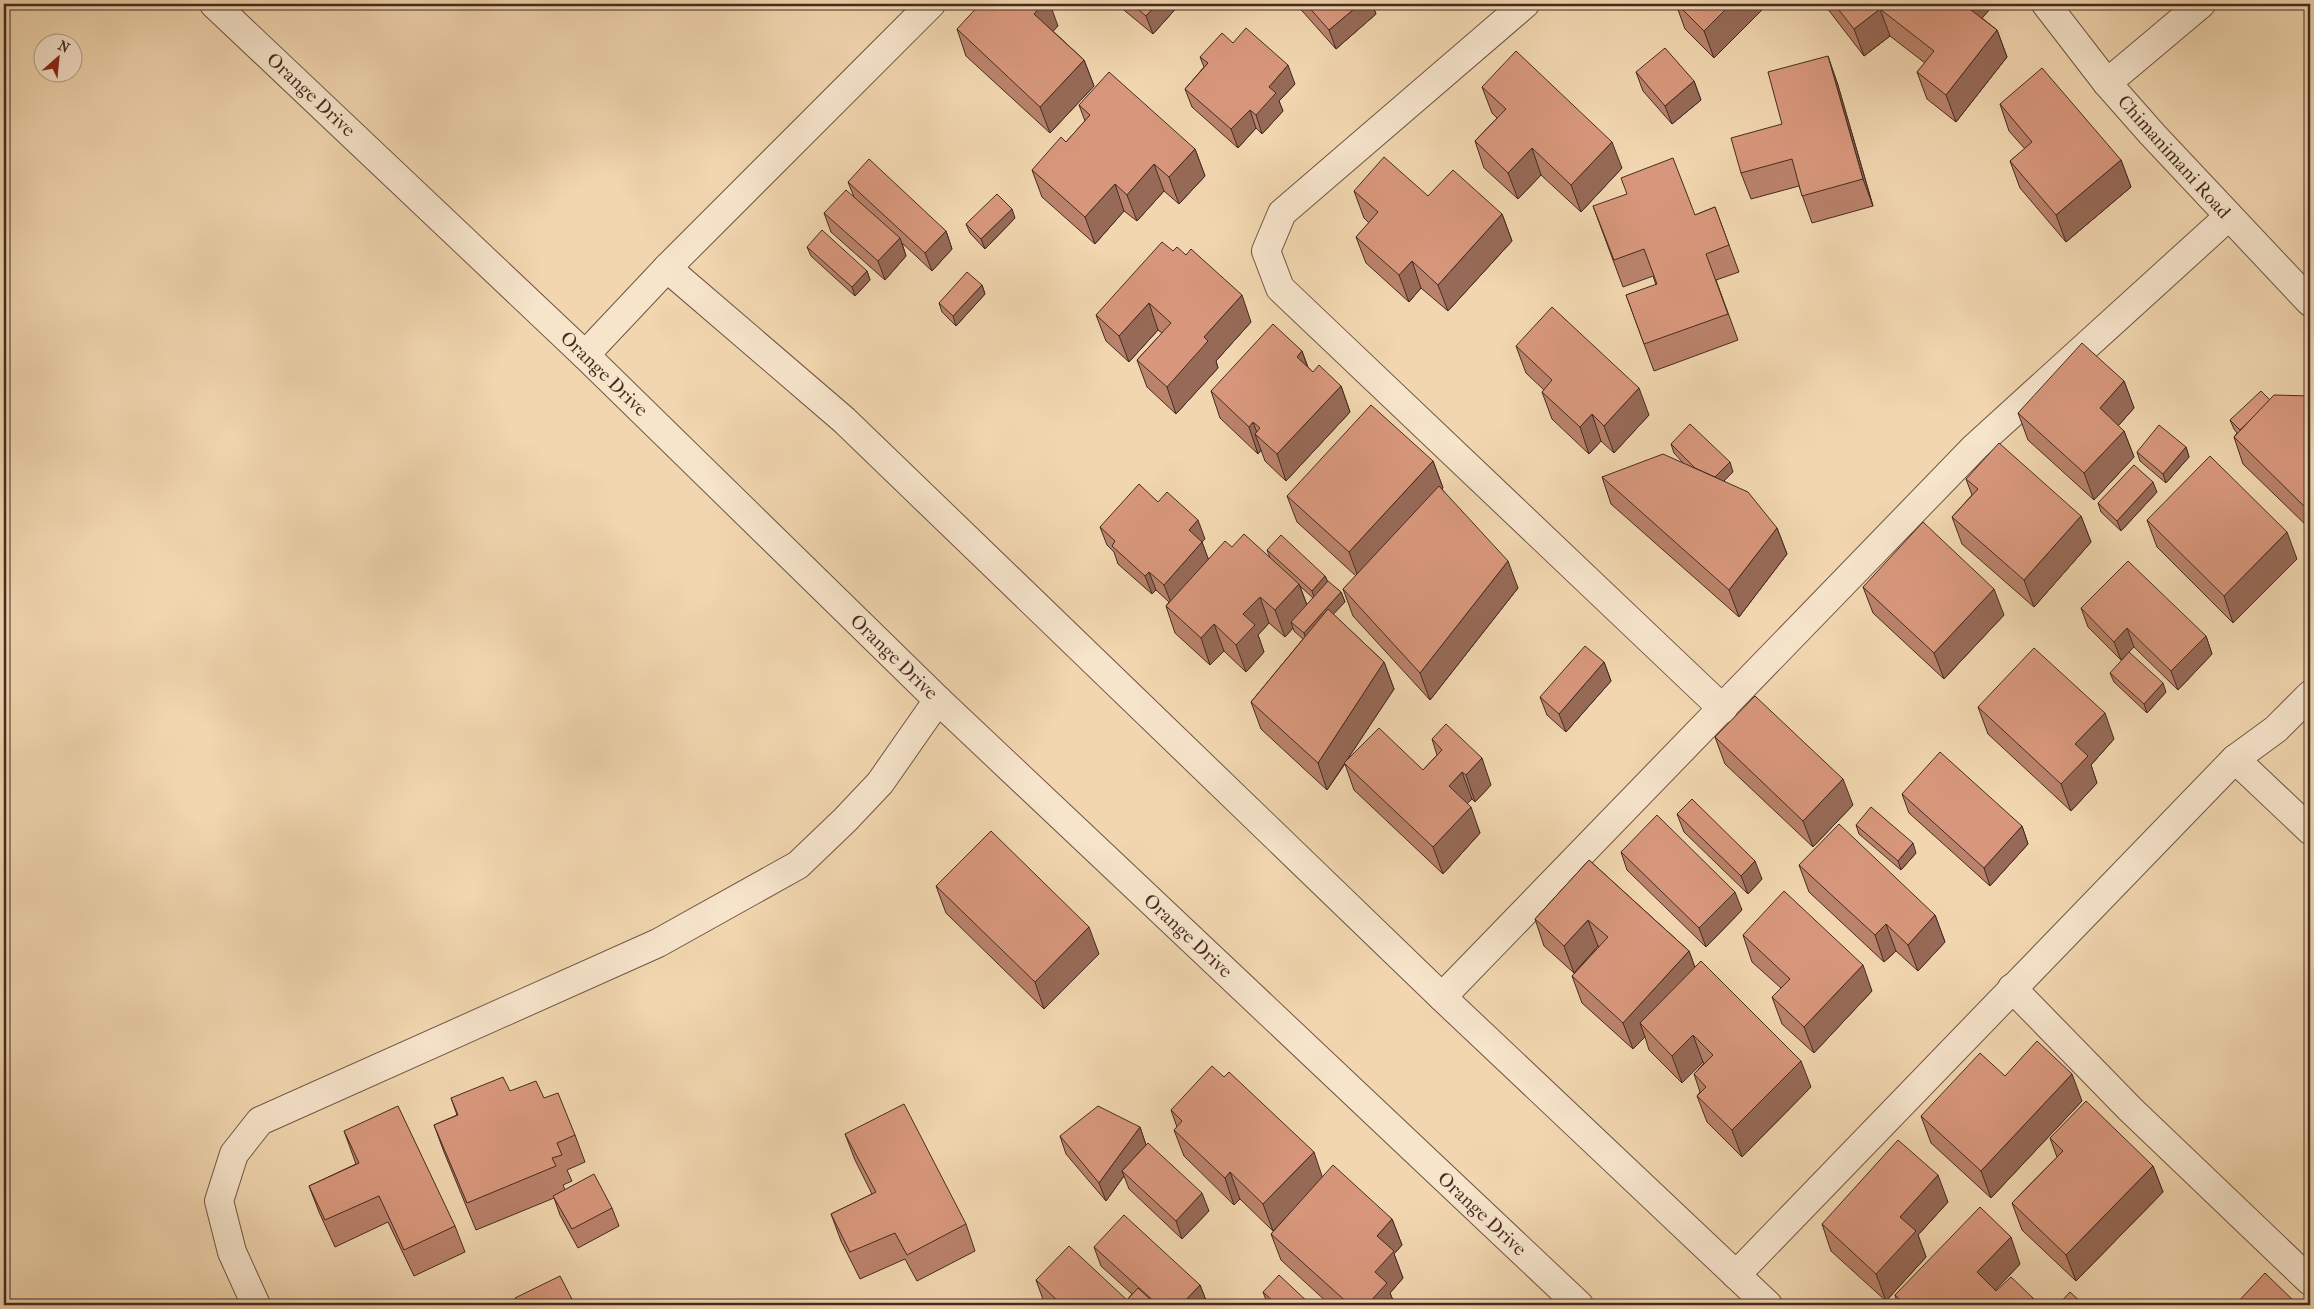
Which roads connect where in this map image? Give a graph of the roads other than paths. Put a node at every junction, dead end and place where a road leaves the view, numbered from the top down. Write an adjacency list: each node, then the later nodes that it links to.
1 (214, 4): 10 (street, Orange Drive)
2 (931, 4): 8 (street)
3 (1525, 4): 13 (street)
4 (2046, 4): 6 (street, Chimanimani Road)
5 (2201, 4): 6 (street)
6 (2107, 83): 7 (street, Chimanimani Road)
7 (2228, 217): 9 (street, Chimanimani Road); 13 (street)
8 (667, 268): 10 (street); 17 (street)
9 (2310, 302)
10 (585, 355): 12 (street, Orange Drive)
11 (2310, 694): 14 (street)
12 (938, 700): 20 (street); 21 (street, Orange Drive)
13 (1723, 709): 17 (street)
14 (2235, 759): 15 (street); 16 (street)
15 (2310, 830)
16 (2012, 988): 18 (street); 19 (street)
17 (1442, 997): 18 (street)
18 (1736, 1275): 22 (street)
19 (2310, 1281)
20 (256, 1305)
21 (1579, 1305)
22 (1768, 1305)

